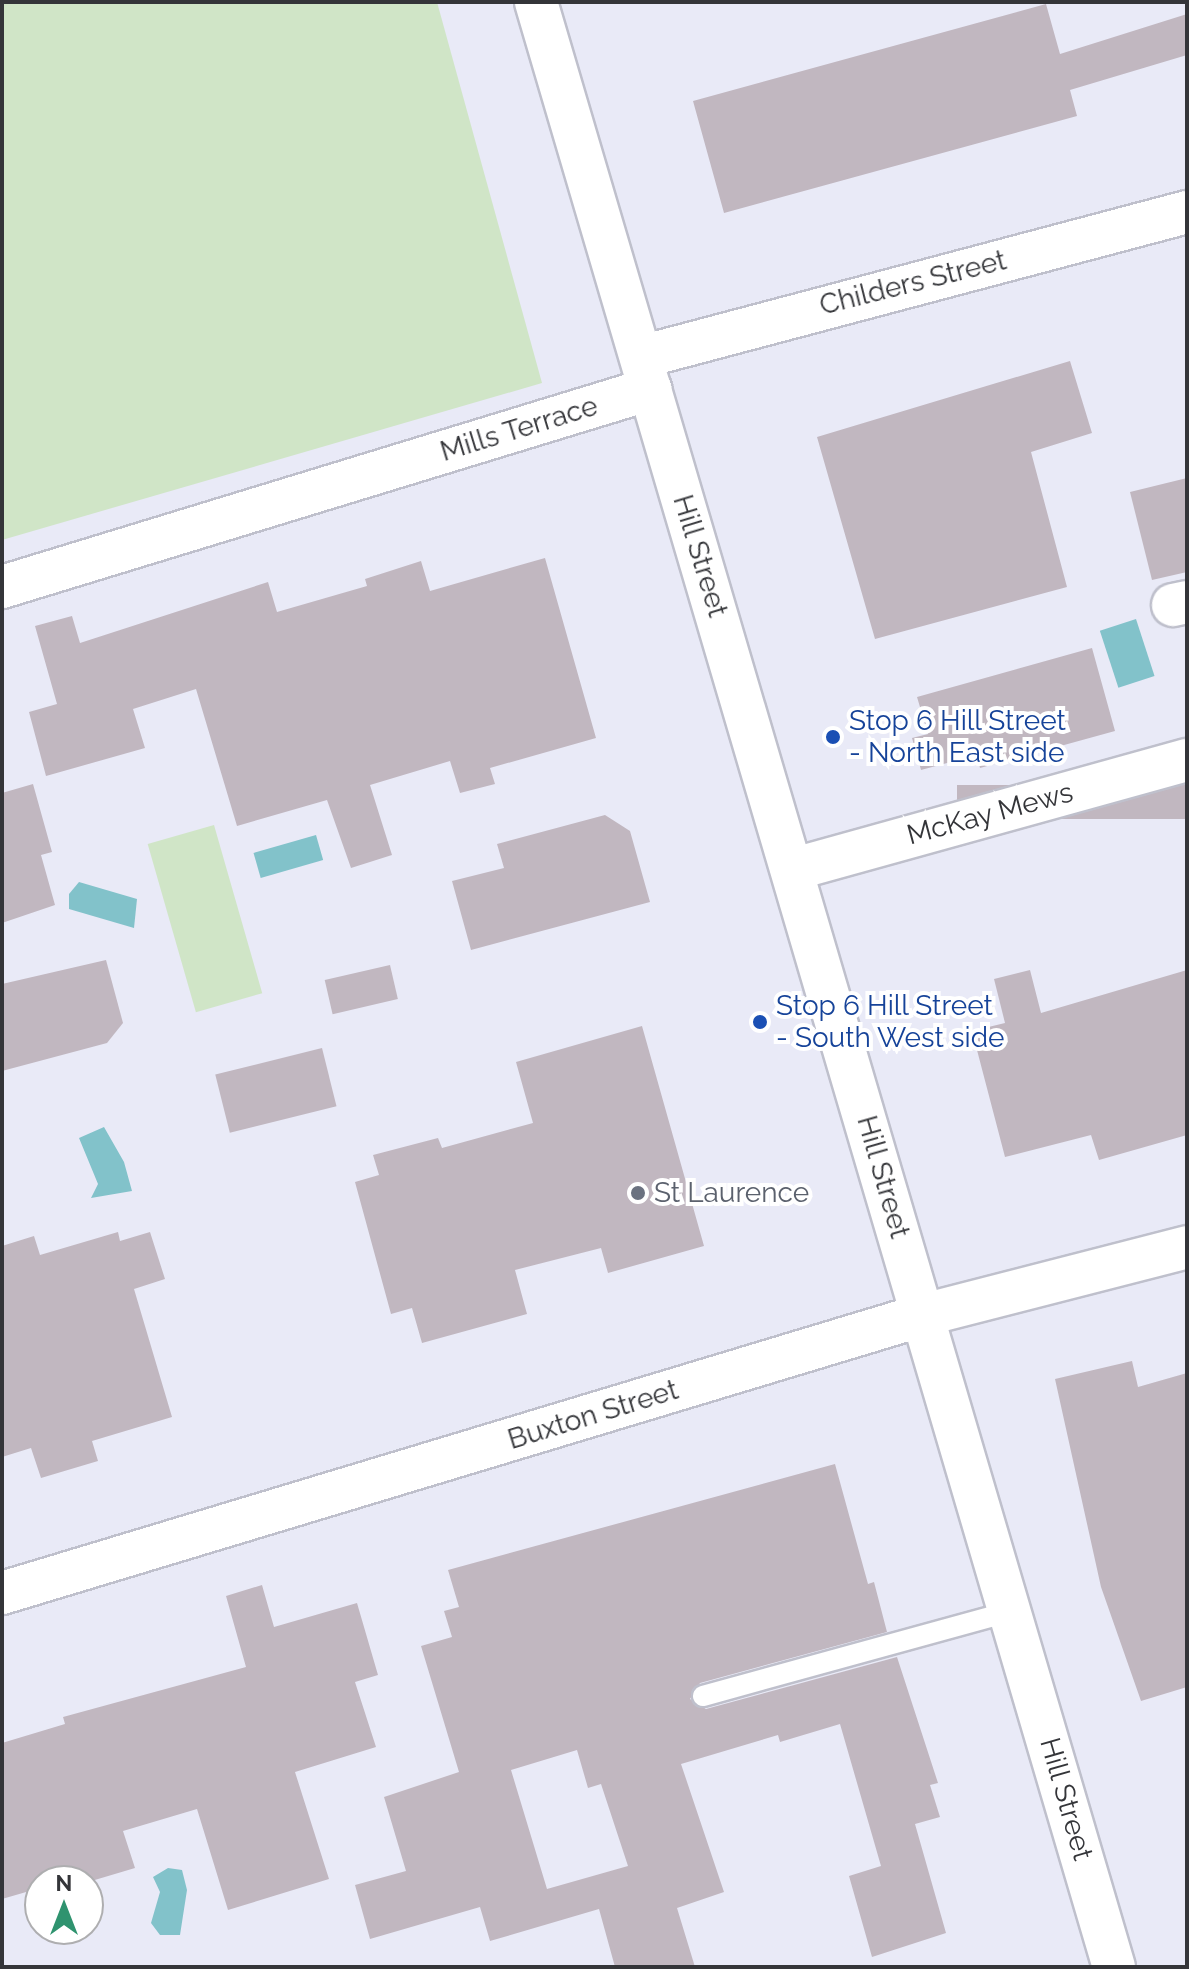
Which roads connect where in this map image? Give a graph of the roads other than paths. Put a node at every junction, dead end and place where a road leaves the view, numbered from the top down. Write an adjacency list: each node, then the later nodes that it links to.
1 (536, 2): 3 (street)
2 (1187, 212): 3 (street, Childers Street)
3 (645, 373): 4 (street, Mills Terrace); 6 (street, Hill Street)
4 (2, 587)
5 (1187, 760): 6 (street, McKay Mews)
6 (794, 869): 8 (street, Hill Street)
7 (1187, 1247): 8 (street, Buxton Street)
8 (923, 1315): 9 (street, Buxton Street); 10 (street, Hill Street)
9 (2, 1593)
10 (1011, 1611): 11 (lane); 12 (street, Hill Street)
11 (703, 1696)
12 (1114, 1967)

